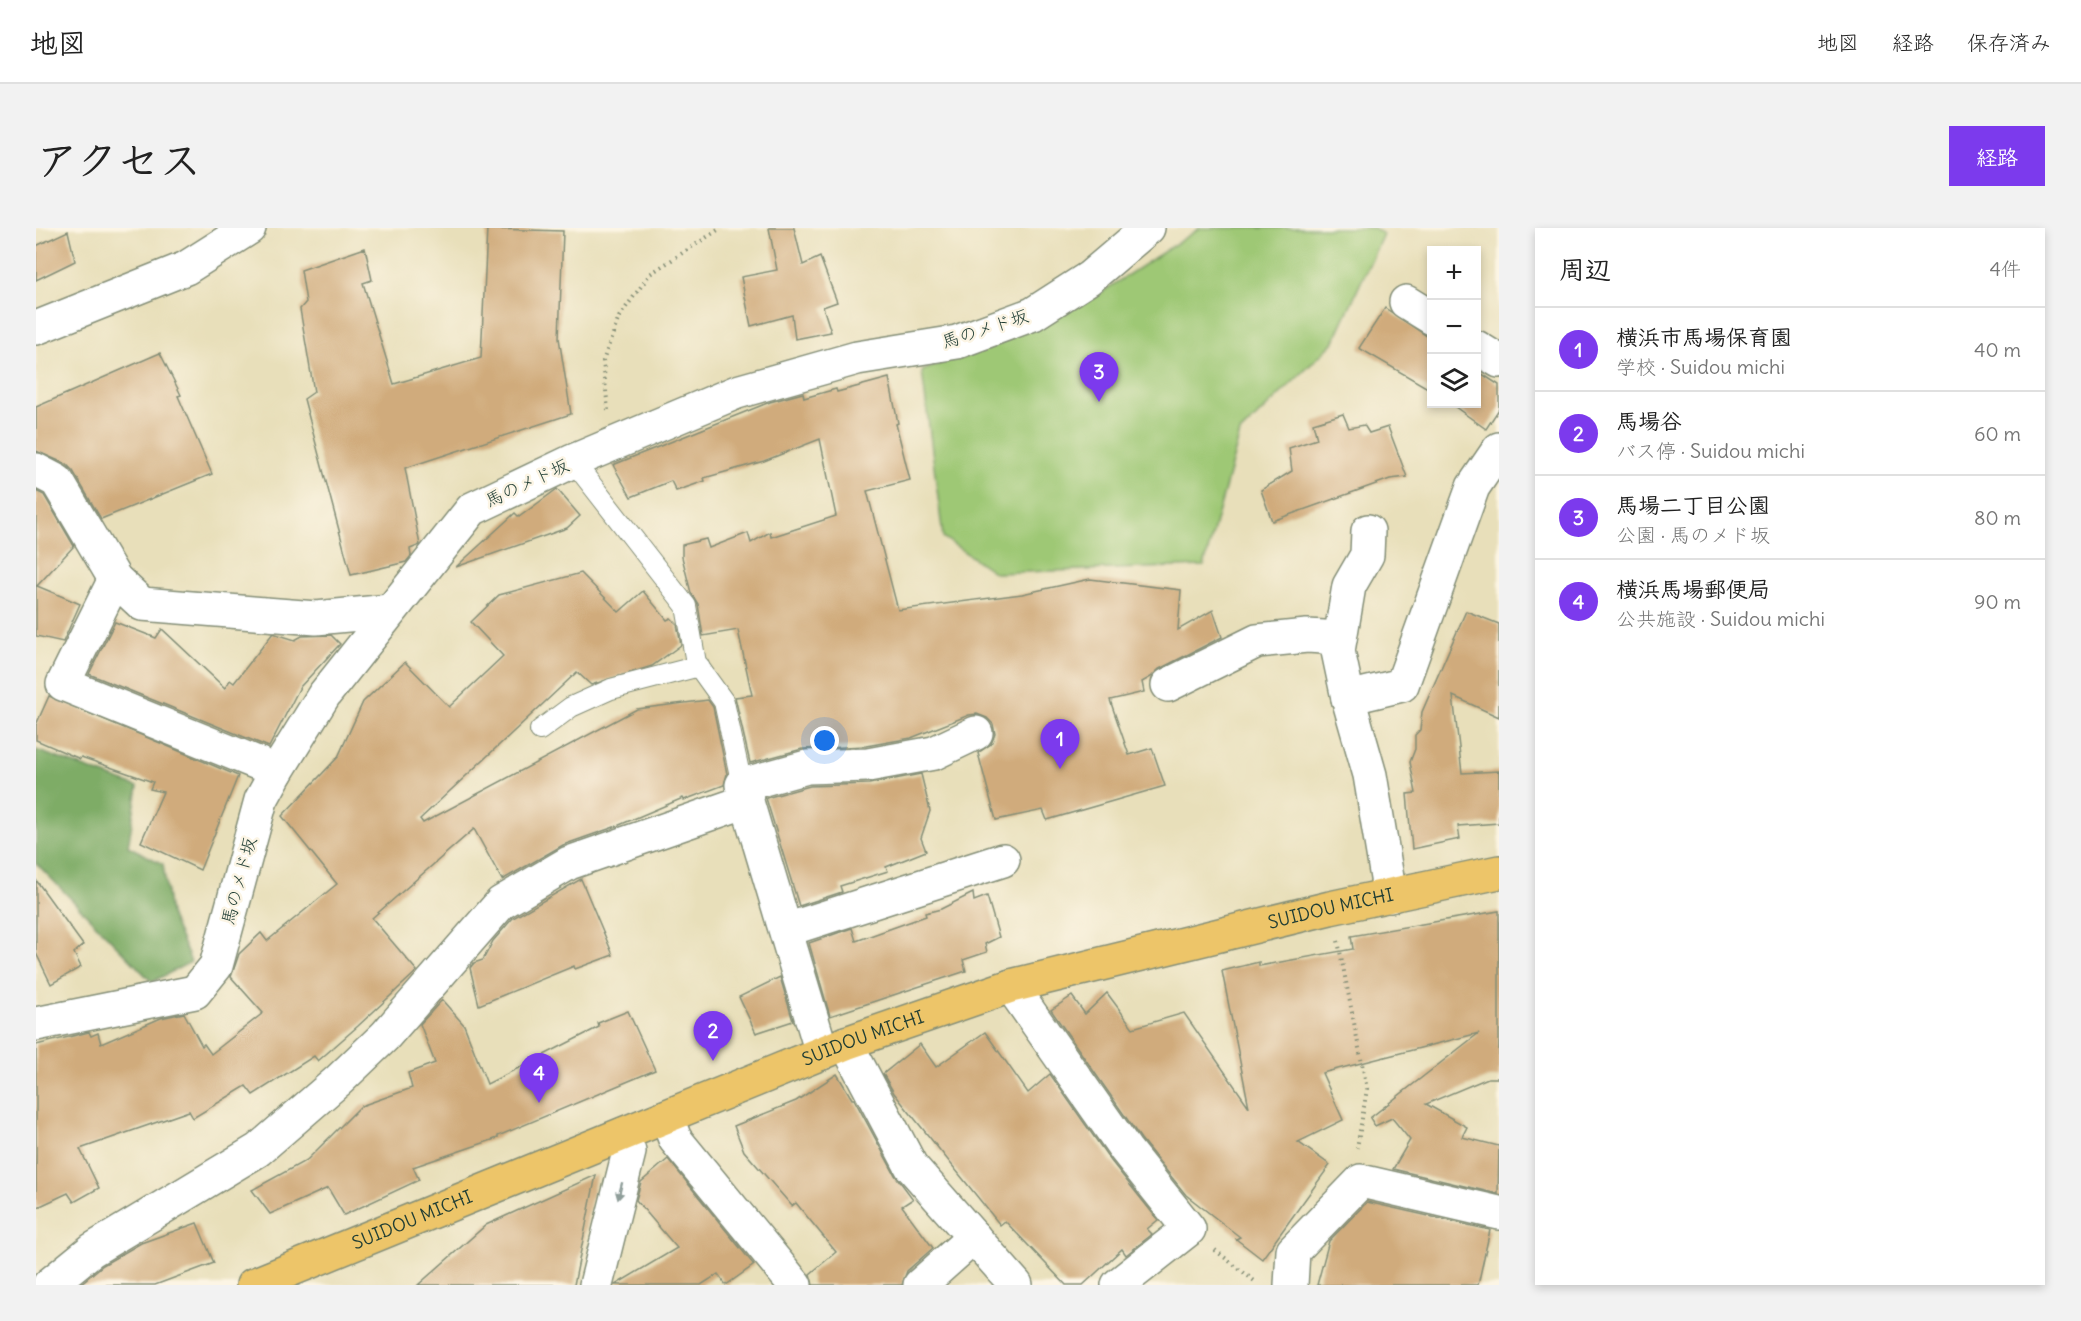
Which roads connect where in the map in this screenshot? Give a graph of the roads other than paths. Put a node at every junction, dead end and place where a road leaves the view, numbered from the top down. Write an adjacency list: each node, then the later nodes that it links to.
1 (249, 228): 3 (street)
2 (1148, 228): 7 (street, 馬のメド坂)
3 (36, 328)
4 (1481, 350): 5 (street)
5 (1499, 361)
6 (1499, 449): 15 (street)
7 (573, 461): 11 (street, 馬のメド坂); 13 (lane)
8 (36, 470): 10 (street)
9 (1368, 531): 12 (street)
10 (115, 579): 11 (street); 18 (street)
11 (390, 611): 18 (street, 馬のメド坂)
12 (1340, 638): 14 (street); 15 (street)
13 (699, 666): 16 (lane); 19 (lane)
14 (1168, 685)
15 (1348, 699): 22 (street)
16 (540, 729)
17 (976, 733): 19 (street)
18 (277, 771): 25 (street, 馬のメド坂)
19 (744, 793): 23 (street); 31 (street)
20 (1003, 860): 23 (street)
21 (1499, 872): 22 (main road, SUIDOU MICHI)
22 (1390, 896): 24 (main road, SUIDOU MICHI)
23 (786, 930): 26 (street)
24 (1011, 986): 26 (main road, SUIDOU MICHI); 37 (street)
25 (36, 1024)
26 (834, 1048): 27 (main road, SUIDOU MICHI); 30 (street)
27 (667, 1118): 28 (main road, SUIDOU MICHI); 34 (street)
28 (624, 1134): 32 (main road, SUIDOU MICHI); 33 (street, one-way to 33)
29 (1499, 1213): 38 (street)
30 (974, 1237): 35 (street); 36 (street)
31 (49, 1285)
32 (253, 1285)
33 (596, 1285)
34 (795, 1285)
35 (920, 1285)
36 (1016, 1285)
37 (1118, 1285)
38 (1291, 1285)

